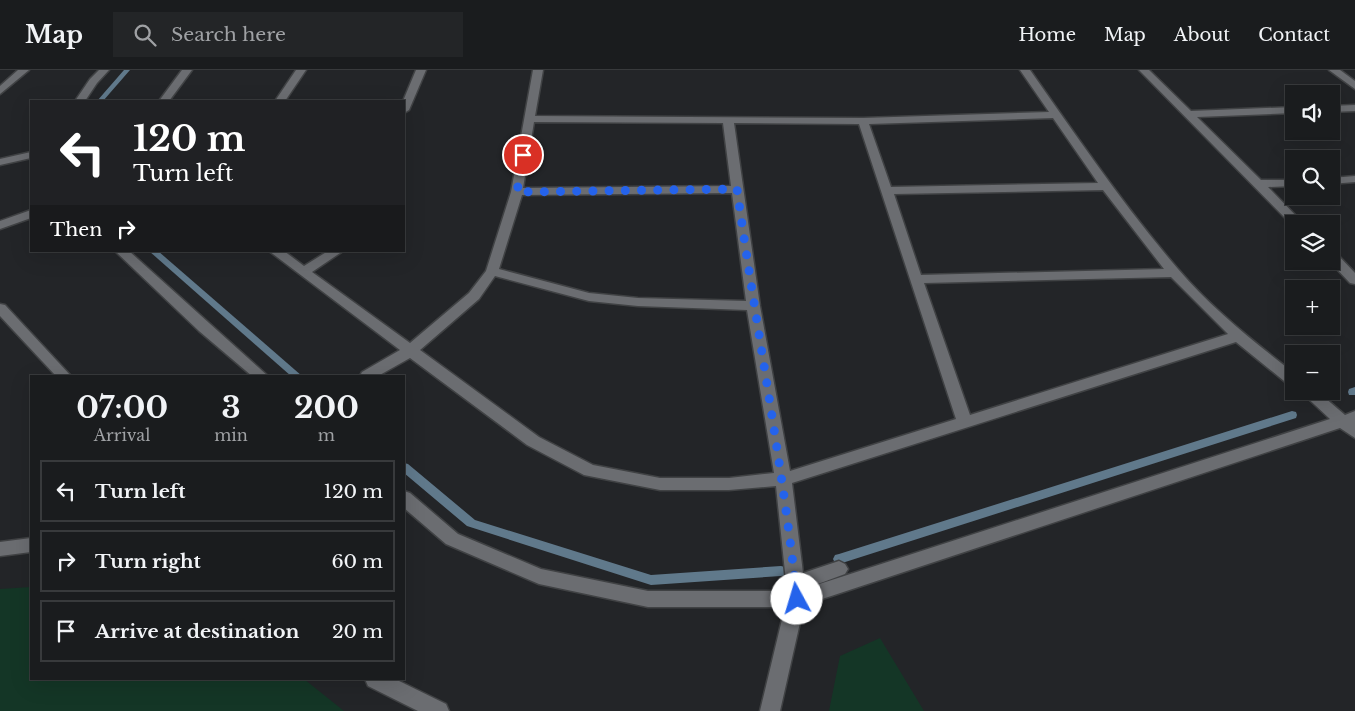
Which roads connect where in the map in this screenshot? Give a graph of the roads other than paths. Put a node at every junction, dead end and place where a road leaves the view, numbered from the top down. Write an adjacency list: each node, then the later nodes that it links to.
1 (24, 70): 11 (street)
2 (104, 70): 12 (street)
3 (187, 70): 13 (street)
4 (301, 70): 14 (street)
5 (421, 70): 15 (street)
6 (538, 70): 21 (street)
7 (1025, 70): 20 (street)
8 (1144, 70): 19 (street)
9 (1334, 70): 10 (street)
10 (1355, 86)
11 (0, 91)
12 (81, 100)
13 (165, 100)
14 (281, 100)
15 (405, 108)
16 (1355, 108): 17 (street)
17 (1340, 109)
18 (1285, 110): 19 (street)
19 (1188, 114): 29 (street)
20 (1055, 115): 23 (street); 30 (street)
21 (530, 119): 22 (street); 33 (street)
22 (728, 120): 23 (street); 31 (street)
23 (863, 121): 32 (street)
24 (30, 155): 25 (street)
25 (0, 162)
26 (1355, 179): 27 (street)
27 (1340, 180)
28 (1285, 183): 29 (street)
29 (1259, 184): 35 (street)
30 (1106, 186): 32 (street); 43 (street)
31 (737, 189): 33 (street); 46 (street)
32 (887, 191): 44 (street)
33 (517, 192): 41 (street)
34 (30, 214): 36 (street)
35 (1289, 215)
36 (0, 225)
37 (122, 252): 52 (street)
38 (276, 252): 42 (street)
39 (335, 252): 42 (street)
40 (1340, 265): 45 (street)
41 (492, 270): 46 (street); 49 (street)
42 (303, 272): 49 (street)
43 (1174, 273): 44 (street); 48 (street)
44 (916, 279): 55 (street)
45 (1355, 280)
46 (753, 306): 57 (street)
47 (0, 308): 51 (street)
48 (1238, 336): 50 (street); 55 (street)
49 (410, 351): 53 (street); 57 (street)
50 (1285, 374)
51 (63, 375)
52 (260, 375)
53 (369, 375)
54 (1319, 400): 56 (street)
55 (964, 421): 57 (street)
56 (1352, 424): 62 (street)
57 (783, 479): 62 (street)
58 (405, 499): 62 (street)
59 (30, 545): 60 (street)
60 (0, 549)
61 (839, 569): 62 (street)
62 (796, 591): 65 (street)
63 (378, 680): 64 (street)
64 (439, 711)
65 (770, 711)

